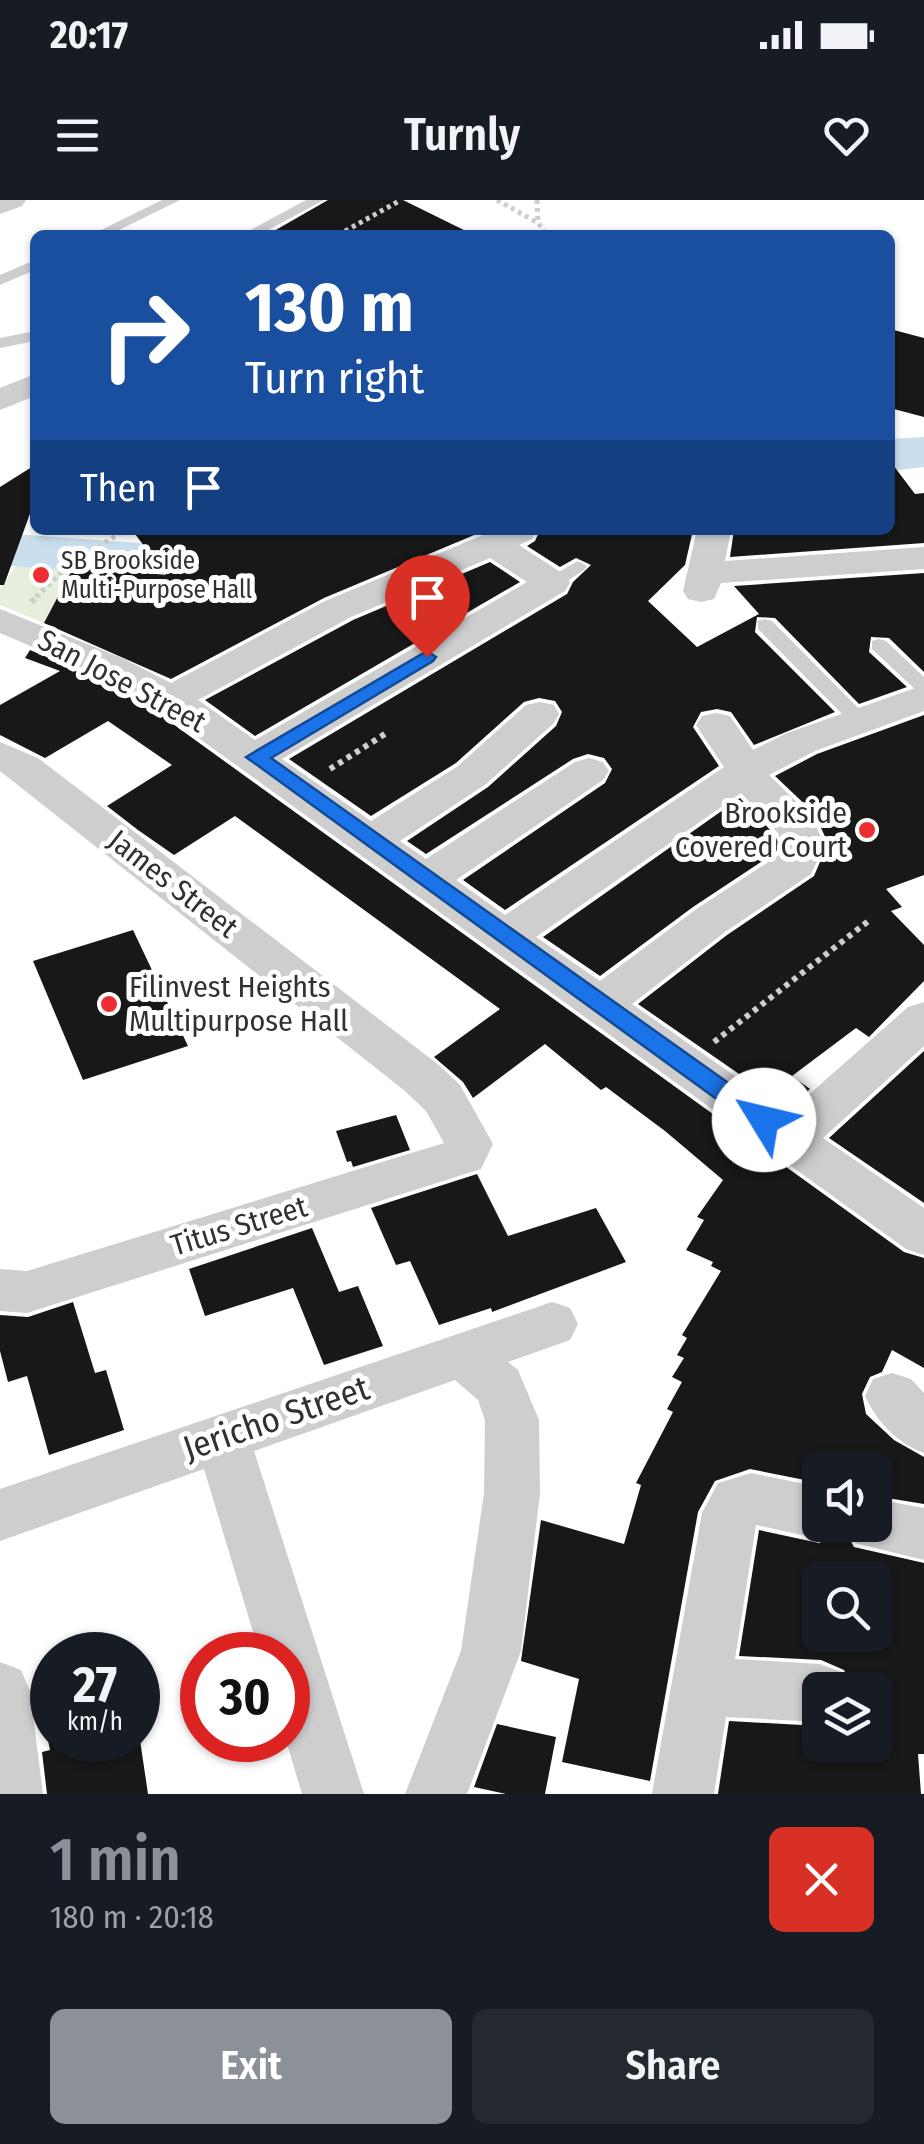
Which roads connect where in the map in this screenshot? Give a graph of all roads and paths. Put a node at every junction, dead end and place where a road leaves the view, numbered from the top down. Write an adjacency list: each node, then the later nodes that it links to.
1 (12, 200): 7 (street)
2 (172, 200): 9 (lane)
3 (317, 200): 10 (lane)
4 (401, 200): 11 (path)
5 (496, 200): 8 (path)
6 (537, 200): 8 (path)
7 (0, 206)
8 (538, 223): 12 (path)
9 (109, 230)
10 (258, 230)
11 (347, 230)
12 (543, 230)
13 (30, 266): 14 (lane)
14 (0, 281)
15 (30, 337): 16 (lane)
16 (0, 343)
17 (30, 386): 18 (street)
18 (0, 400)
19 (116, 535): 23 (path)
20 (713, 535): 22 (street)
21 (510, 537): 28 (street); 34 (street)
22 (924, 558)
23 (3, 621): 28 (street, San Jose Street)
24 (765, 625): 30 (lane)
25 (878, 645): 26 (lane)
26 (924, 687)
27 (924, 697): 30 (street)
28 (171, 700): 34 (street, San Jose Street)
29 (540, 714): 38 (street)
30 (858, 720): 36 (street)
31 (716, 725): 36 (street)
32 (388, 732): 37 (path)
33 (0, 755): 46 (street, James Street)
34 (256, 757): 37 (street, San Jose Street)
35 (589, 771): 39 (street)
36 (745, 771): 41 (street); 42 (street)
37 (300, 788): 38 (street, San Jose Street)
38 (372, 840): 39 (street, San Jose Street)
39 (427, 879): 41 (street, San Jose Street)
40 (870, 919): 44 (path)
41 (506, 936): 42 (street, San Jose Street)
42 (601, 1004): 45 (street, San Jose Street)
43 (924, 1020): 45 (street)
44 (702, 1051)
45 (790, 1139): 47 (street, San Jose Street)
46 (469, 1144): 48 (street, Titus Street)
47 (924, 1235)
48 (0, 1290)
49 (552, 1324): 50 (street, Jericho Street)
50 (460, 1354): 51 (street, Jericho Street); 61 (street)
51 (222, 1436): 53 (street, Jericho Street); 60 (street)
52 (802, 1509): 56 (street)
53 (0, 1514)
54 (892, 1527): 55 (street)
55 (924, 1534)
56 (701, 1686): 58 (street); 62 (street)
57 (0, 1691): 59 (street)
58 (802, 1692)
59 (12, 1794)
60 (333, 1794)
61 (436, 1794)
62 (683, 1794)

